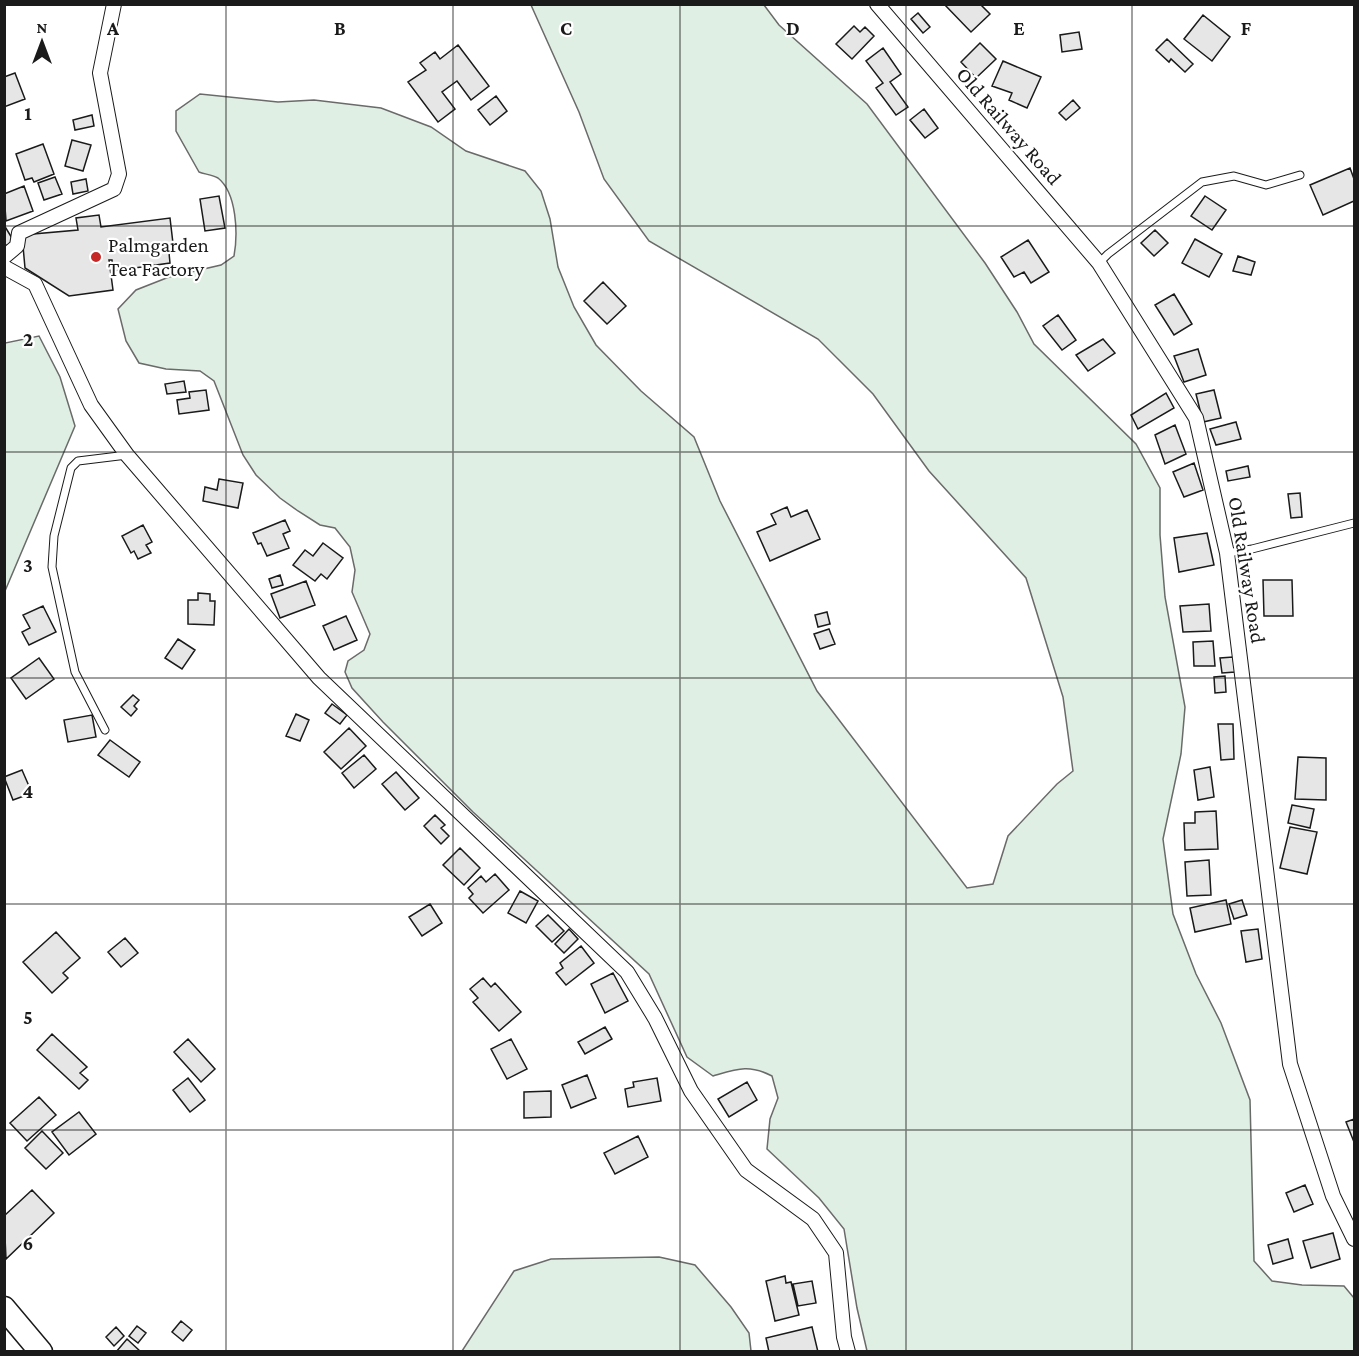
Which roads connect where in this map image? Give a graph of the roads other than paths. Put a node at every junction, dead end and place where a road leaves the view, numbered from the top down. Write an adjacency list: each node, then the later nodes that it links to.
1 (114, 4): 4 (street)
2 (877, 4): 5 (street, Old Railway Road)
3 (1300, 175): 5 (lane)
4 (4, 257)
5 (1099, 263): 9 (street, Old Railway Road)
6 (4, 267): 7 (street)
7 (127, 455): 10 (lane); 14 (street)
8 (1354, 523): 9 (lane)
9 (1227, 553): 11 (street, Old Railway Road)
10 (105, 730)
11 (1354, 1239)
12 (4, 1308): 13 (highway)
13 (41, 1352)
14 (848, 1352)

